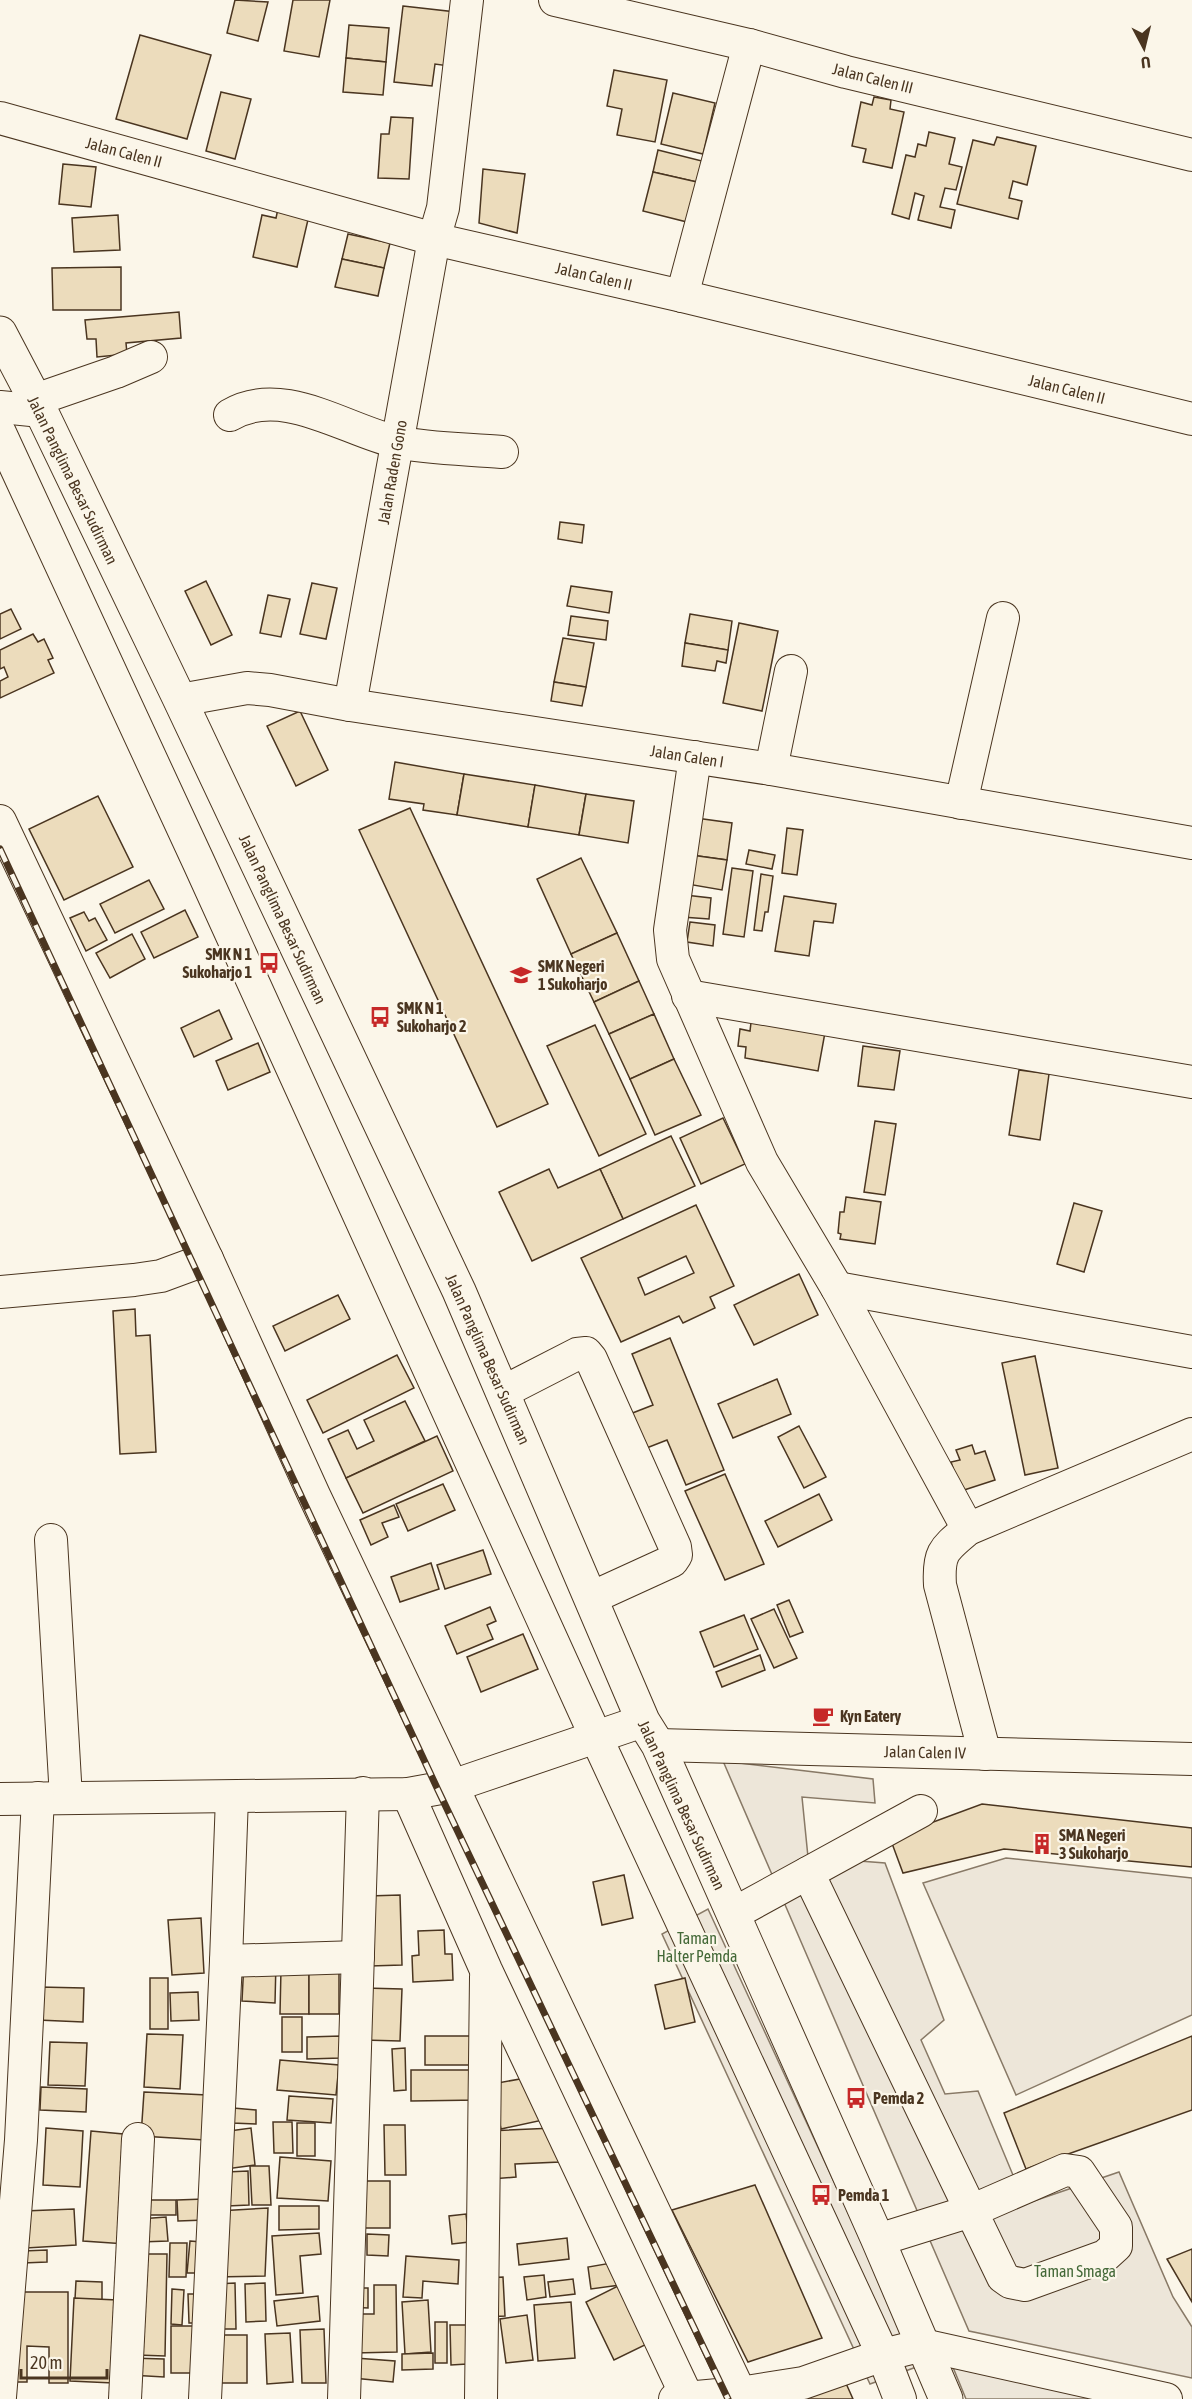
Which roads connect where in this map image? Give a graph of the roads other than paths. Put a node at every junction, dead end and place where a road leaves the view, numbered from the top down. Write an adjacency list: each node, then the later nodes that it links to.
1 (467, 0): 7 (street, Jalan Raden Gono)
2 (555, 0): 3 (street, Jalan Calen III)
3 (655, 11): 4 (street, Jalan Calen III)
4 (749, 45): 6 (street, Jalan Calen III); 8 (street)
5 (0, 118): 7 (street, Jalan Calen II)
6 (1192, 155)
7 (434, 239): 8 (street, Jalan Calen II); 16 (street, Jalan Raden Gono)
8 (681, 296): 14 (street, Jalan Calen II)
9 (0, 333): 11 (main road, Jalan Panglima Besar Sudirman)
10 (151, 357): 11 (street)
11 (38, 406): 12 (street); 20 (main road, Jalan Panglima Besar Sudirman)
12 (0, 407)
13 (230, 415): 16 (street)
14 (1192, 419)
15 (0, 433): 39 (street)
16 (397, 442): 17 (street); 21 (street, Jalan Raden Gono)
17 (502, 452)
18 (1003, 618): 24 (street)
19 (791, 671): 23 (street)
20 (180, 700): 21 (street, Jalan Calen I); 33 (main road, Jalan Panglima Besar Sudirman)
21 (350, 705): 22 (street, Jalan Calen I)
22 (695, 757): 23 (street, Jalan Calen I); 27 (street)
23 (771, 769): 24 (street, Jalan Calen I)
24 (961, 803): 26 (street, Jalan Calen I)
25 (0, 821): 29 (street)
26 (1192, 843)
27 (688, 996): 28 (street); 30 (street)
28 (1192, 1082)
29 (207, 1259): 31 (street); 42 (street)
30 (837, 1288): 32 (street); 35 (street)
31 (0, 1292)
32 (1192, 1352)
33 (503, 1392): 37 (main road, Jalan Panglima Besar Sudirman); 37 (street)
34 (1192, 1434): 35 (street)
35 (968, 1529): 40 (street)
36 (51, 1540): 46 (street)
37 (591, 1598): 38 (main road, Jalan Panglima Besar Sudirman)
38 (650, 1733): 39 (street); 40 (street, Jalan Calen IV); 50 (main road, Jalan Panglima Besar Sudirman)
39 (596, 1737): 42 (street); 58 (street)
40 (985, 1754): 41 (street, Jalan Calen IV)
41 (1192, 1759)
42 (452, 1786): 44 (street); 59 (street)
43 (363, 1793): 44 (street); 45 (street); 51 (street)
44 (408, 1794): 53 (street)
45 (231, 1797): 46 (street); 52 (street)
46 (52, 1798): 47 (street); 60 (street)
47 (0, 1799)
48 (921, 1811): 49 (street)
49 (808, 1873): 50 (street); 55 (street)
50 (733, 1914): 56 (main road, Jalan Panglima Besar Sudirman)
51 (358, 1957): 52 (street); 63 (street)
52 (226, 1961): 62 (street)
53 (486, 1970): 64 (street); 66 (street)
54 (138, 2139): 61 (street)
55 (971, 2211): 55 (street); 56 (street)
56 (878, 2240): 57 (main road, Jalan Panglima Besar Sudirman)
57 (923, 2345): 58 (street); 68 (main road, Jalan Panglima Besar Sudirman); 69 (street)
58 (883, 2355): 59 (street); 67 (street)
59 (742, 2396): 66 (street)
60 (0, 2397)
61 (125, 2399)
62 (205, 2399)
63 (344, 2399)
64 (481, 2399)
65 (675, 2399): 66 (street)
66 (688, 2399)
67 (900, 2399)
68 (946, 2399)
69 (1166, 2399)

